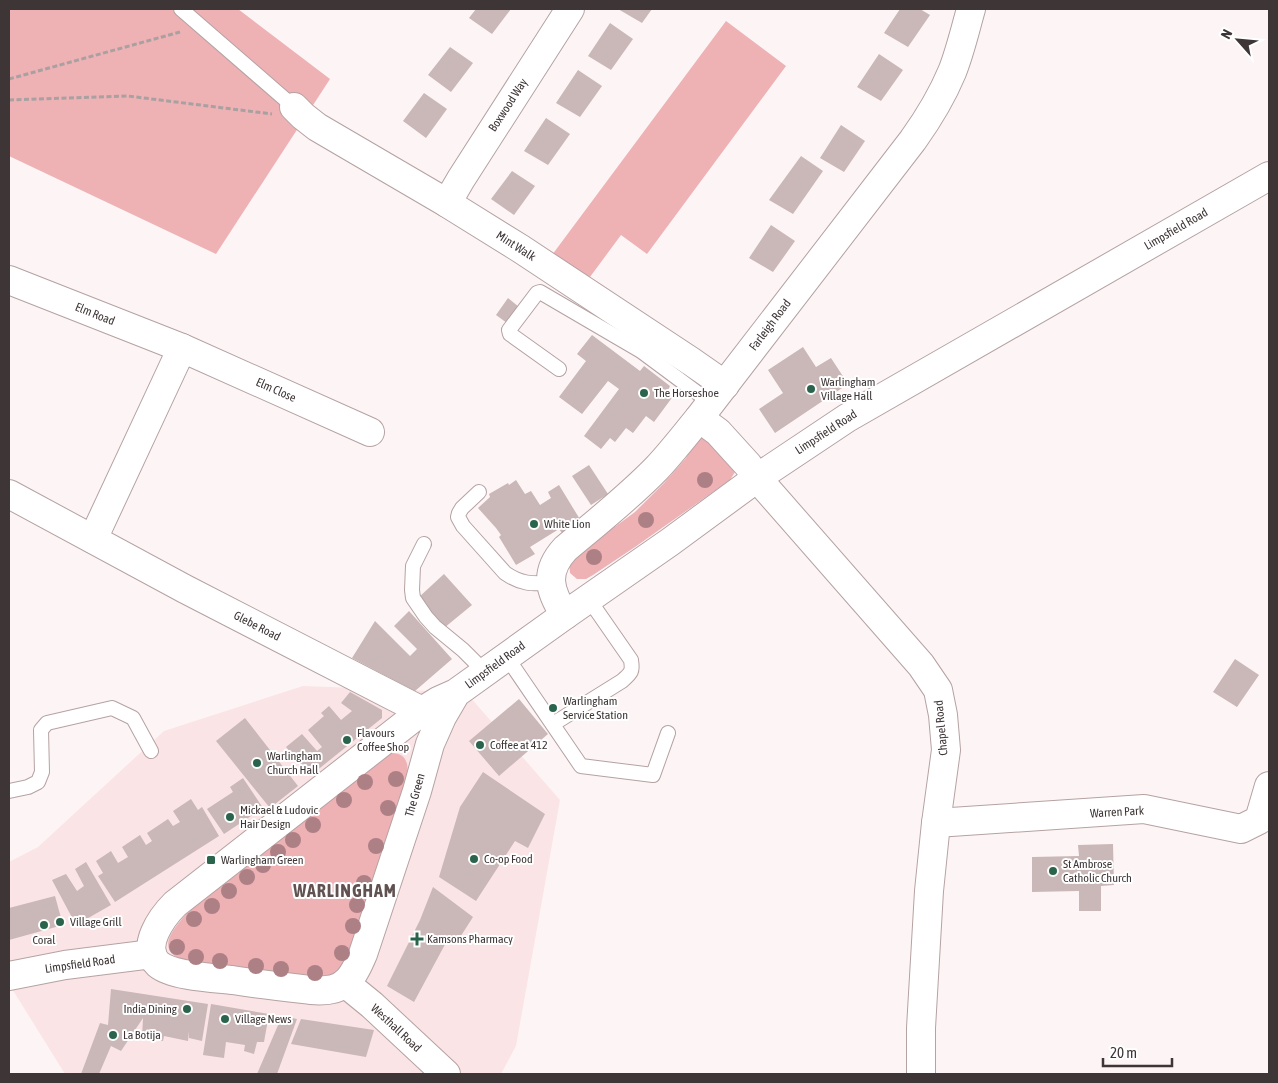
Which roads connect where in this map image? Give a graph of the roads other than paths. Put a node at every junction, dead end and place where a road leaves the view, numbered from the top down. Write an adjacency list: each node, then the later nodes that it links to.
1 (181, 9): 4 (lane)
2 (570, 9): 6 (street, Boxwood Way)
3 (971, 9): 10 (street, Farleigh Road)
4 (297, 118): 6 (street, Mint Walk)
5 (1269, 176): 12 (street, Limpsfield Road)
6 (447, 202): 10 (street, Mint Walk)
7 (9, 280): 8 (street, Elm Road)
8 (182, 348): 11 (street, Elm Close); 15 (street)
9 (559, 369): 10 (lane)
10 (711, 402): 12 (street, Mint Walk); 17 (street, Farleigh Road)
11 (370, 432)
12 (757, 478): 18 (street, Limpsfield Road); 30 (street, Chapel Road)
13 (479, 492): 17 (lane)
14 (9, 494): 15 (street, Glebe Road)
15 (93, 539): 22 (street, Glebe Road)
16 (424, 544): 20 (lane)
17 (550, 583): 19 (street)
18 (588, 598): 19 (street, Limpsfield Road); 23 (lane)
19 (565, 615): 20 (street, Limpsfield Road)
20 (496, 664): 21 (street, Limpsfield Road); 23 (lane)
21 (456, 693): 22 (street, Limpsfield Road); 27 (street, Limpsfield Road)
22 (422, 711): 25 (street, Limpsfield Road)
23 (553, 724): 24 (lane)
24 (668, 733)
25 (389, 738): 27 (street, The Green); 31 (street)
26 (151, 751): 29 (lane)
27 (424, 765): 33 (street, The Green)
28 (1269, 786): 30 (street, Warren Park)
29 (9, 791)
30 (936, 824): 35 (street, Chapel Road)
31 (152, 954): 32 (street, Limpsfield Road); 33 (street)
32 (9, 976)
33 (345, 983): 34 (street, Westhall Road)
34 (446, 1074)
35 (921, 1074)

